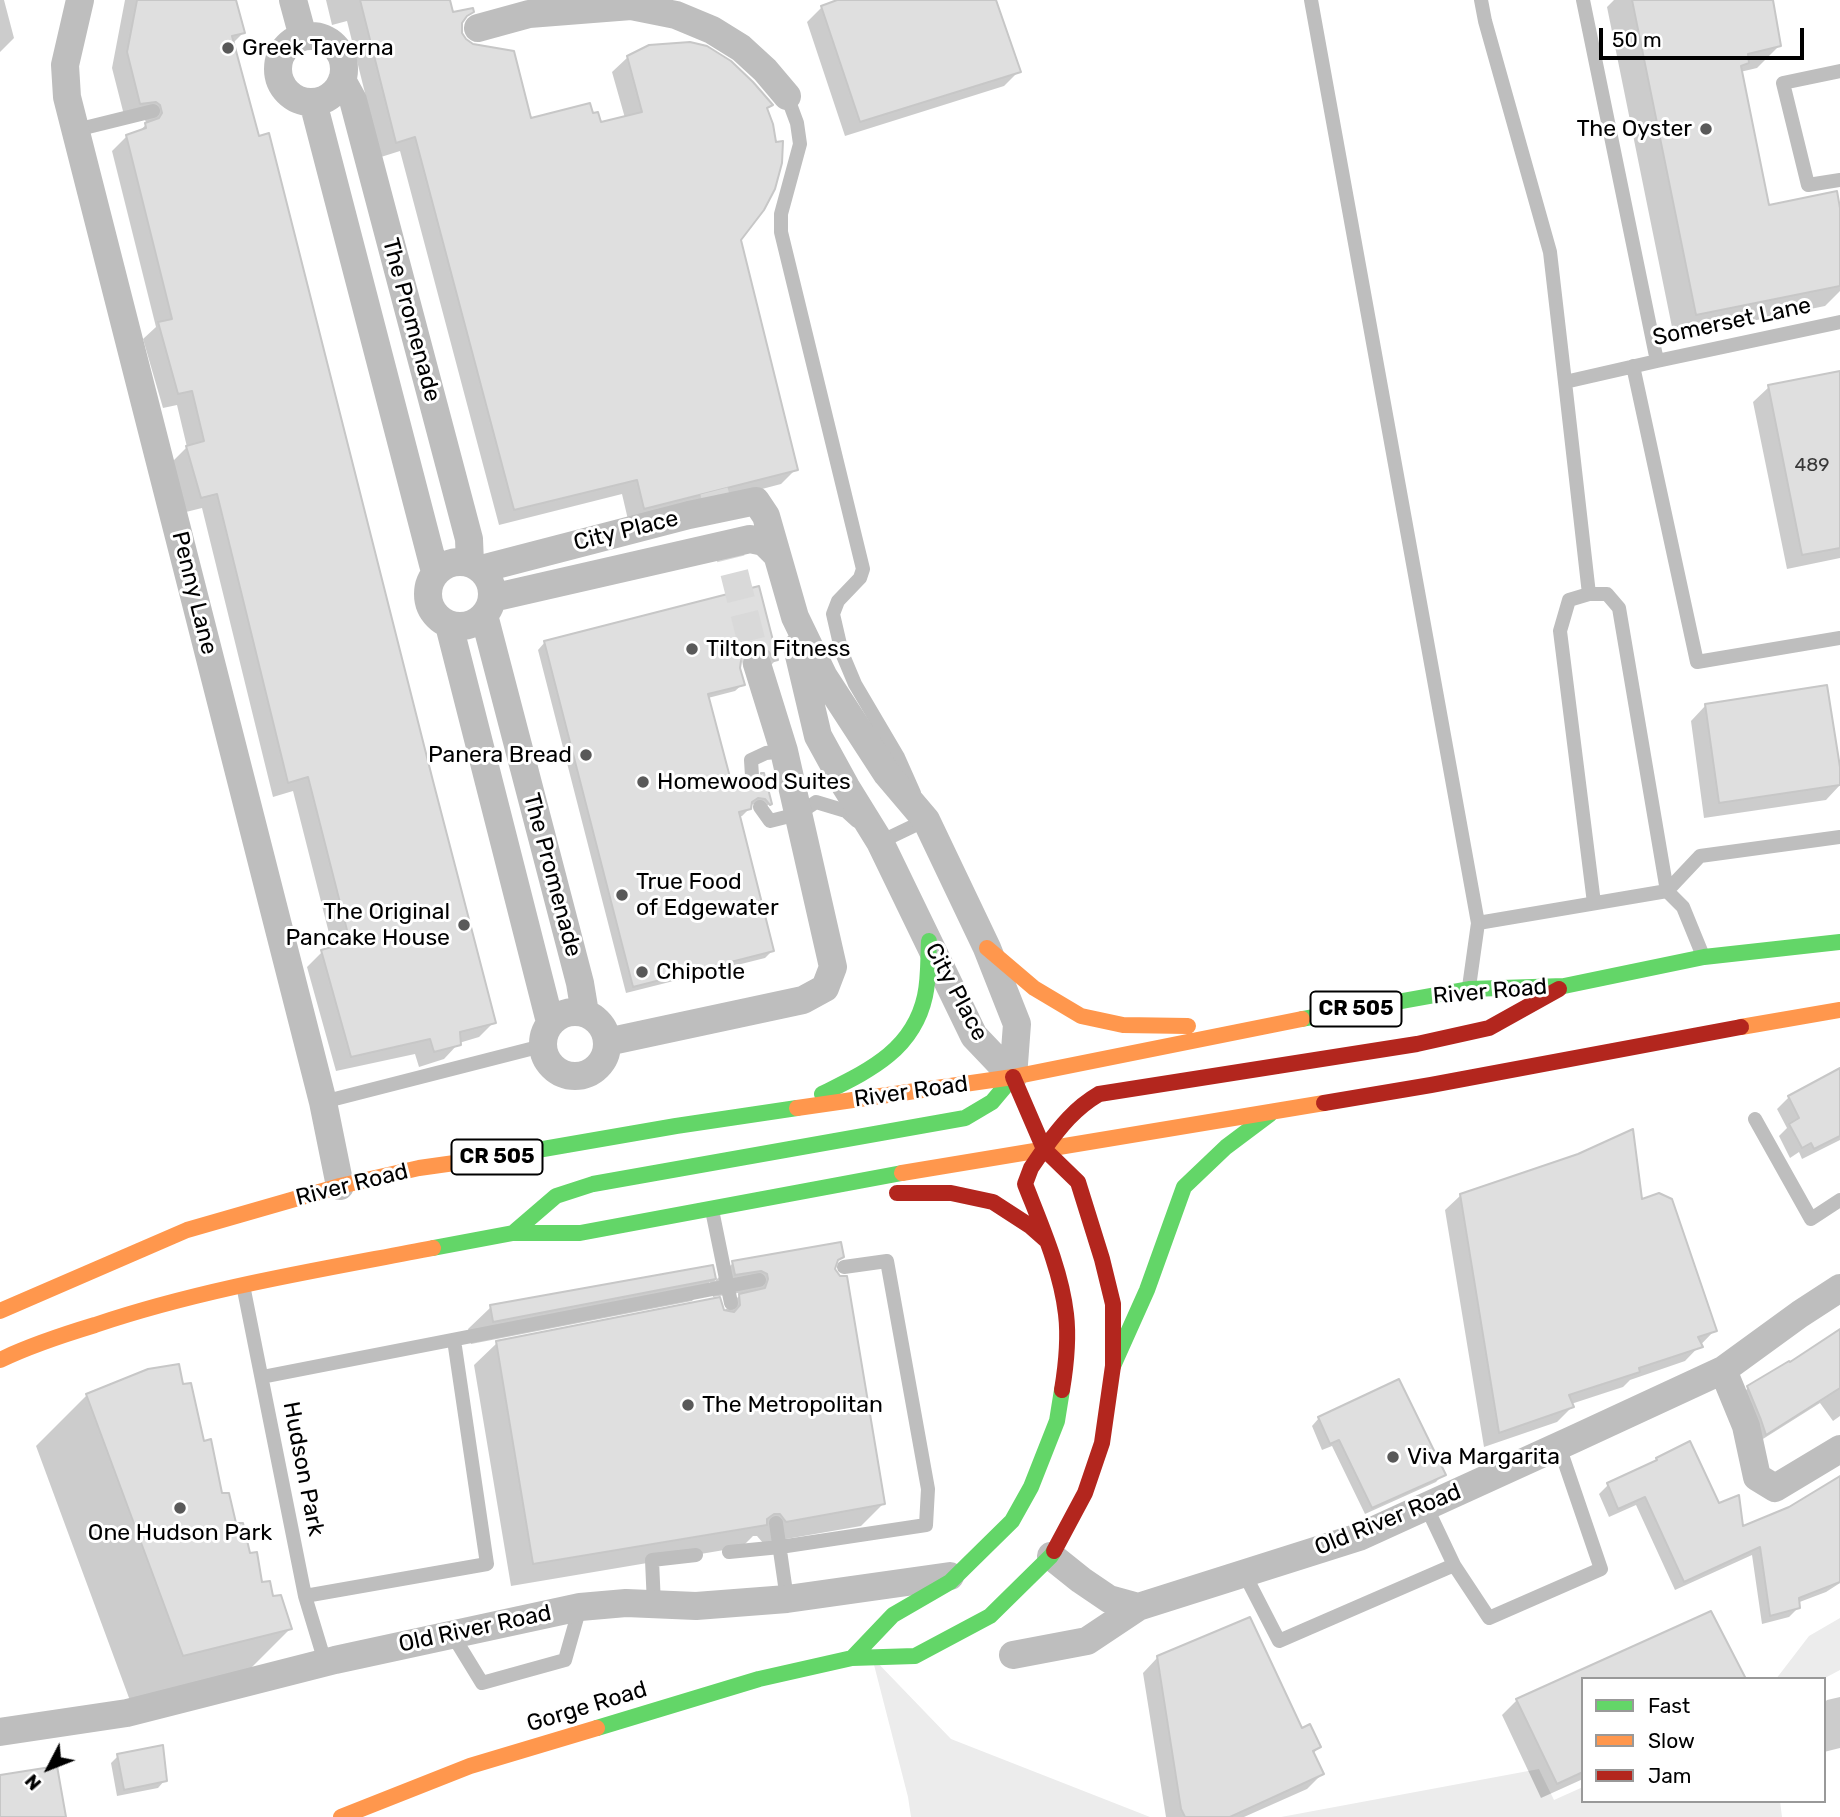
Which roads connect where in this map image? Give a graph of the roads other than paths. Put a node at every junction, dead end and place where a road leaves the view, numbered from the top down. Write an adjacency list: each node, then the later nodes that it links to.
1 (80, 0): 13 (street, Penny Lane)
2 (293, 0): 7 (street)
3 (1311, 0): 37 (lane)
4 (1481, 0): 18 (lane)
5 (1583, 0): 16 (lane)
6 (478, 29): 10 (street)
7 (303, 37): 9 (street); 11 (street)
8 (1840, 71): 14 (lane)
9 (342, 80): 11 (street); 20 (street, The Promenade)
10 (787, 96): 32 (lane)
11 (313, 102): 21 (street, The Promenade)
12 (153, 111): 13 (lane)
13 (76, 130): 50 (street, Penny Lane)
14 (1840, 180)
15 (1840, 322): 16 (lane, Somerset Lane)
16 (1657, 360): 17 (lane, Somerset Lane)
17 (1633, 366): 18 (lane, Somerset Lane); 26 (lane)
18 (1565, 382): 22 (lane)
19 (777, 555): 20 (street, City Place); 23 (street, City Place); 24 (street, City Place)
20 (475, 566): 21 (street); 23 (street)
21 (435, 572): 25 (street)
22 (1589, 594): 35 (lane); 36 (lane)
23 (488, 607): 25 (street); 45 (street, The Promenade)
24 (795, 617): 32 (street, City Place); 34 (street, City Place)
25 (449, 625): 47 (street, The Promenade)
26 (1840, 638)
27 (757, 664): 28 (street)
28 (784, 751): 29 (lane); 31 (street)
29 (752, 776)
30 (760, 807): 31 (lane)
31 (798, 814): 34 (lane); 48 (street)
32 (926, 820): 34 (lane); 40 (street, City Place)
33 (1840, 837): 35 (lane)
34 (880, 842): 38 (street, City Place)
35 (1667, 891): 36 (lane); 41 (lane)
36 (1594, 903): 37 (lane)
37 (1478, 923): 43 (lane)
38 (929, 941): 49 (street, City Place); 51 (main road)
39 (1840, 942): 41 (main road, River Road / CR 505)
40 (988, 948): 46 (main road); 49 (street, City Place)
41 (1704, 957): 42 (main road, River Road / CR 505)
42 (1564, 986): 43 (main road, River Road / CR 505); 54 (main road)
43 (1469, 989): 46 (main road, River Road / CR 505)
44 (1840, 1010): 52 (main road)
45 (585, 1013): 47 (street); 48 (street)
46 (1260, 1027): 49 (main road, River Road / CR 505)
47 (546, 1035): 48 (street); 50 (lane)
48 (607, 1042)
49 (1013, 1077): 51 (main road, River Road / CR 505); 54 (main road, Gorge Road); 59 (main road)
50 (323, 1102): 55 (street, Penny Lane)
51 (794, 1109): 55 (main road, River Road / CR 505)
52 (1275, 1110): 54 (main road); 70 (main road)
53 (1755, 1119): 57 (lane)
54 (1044, 1149): 56 (main road); 60 (main road); 70 (main road, Gorge Road)
55 (340, 1186): 67 (main road, River Road / CR 505)
56 (811, 1189): 58 (main road); 60 (main road)
57 (1840, 1200)
58 (712, 1209): 59 (main road); 64 (lane)
59 (513, 1233): 63 (main road)
60 (1047, 1241): 83 (main road)
61 (845, 1266): 77 (lane)
62 (759, 1280): 64 (lane)
63 (243, 1284): 69 (main road); 72 (lane, Hudson Park)
64 (728, 1286): 66 (lane); 68 (lane)
65 (1840, 1287): 71 (street)
66 (731, 1303)
67 (0, 1311)
68 (454, 1340): 72 (lane); 84 (lane)
69 (0, 1360)
70 (1113, 1366): 80 (main road, Gorge Road)
71 (1723, 1370): 73 (street, Old River Road); 74 (street)
72 (262, 1377): 84 (lane, Hudson Park)
73 (1559, 1446): 75 (street, Old River Road); 81 (lane)
74 (1840, 1449)
75 (1426, 1506): 81 (lane); 82 (street, Old River Road)
76 (776, 1523): 77 (lane)
77 (780, 1547): 78 (lane); 85 (lane)
78 (730, 1552)
79 (696, 1555): 86 (lane)
80 (1051, 1556): 88 (street); 91 (main road, Gorge Road)
81 (1454, 1565): 82 (lane)
82 (1244, 1573): 88 (street, Old River Road)
83 (956, 1576): 85 (street, Old River Road); 91 (main road)
84 (305, 1596): 92 (lane, Hudson Park)
85 (787, 1599): 86 (street, Old River Road)
86 (654, 1605): 87 (street, Old River Road)
87 (580, 1606): 89 (street, Old River Road); 89 (lane)
88 (1138, 1607): 90 (street, Old River Road)
89 (452, 1634): 92 (street, Old River Road)
90 (1013, 1655)
91 (852, 1658): 94 (main road, Gorge Road)
92 (330, 1661): 93 (street, Old River Road)
93 (0, 1732)
94 (341, 1817)

